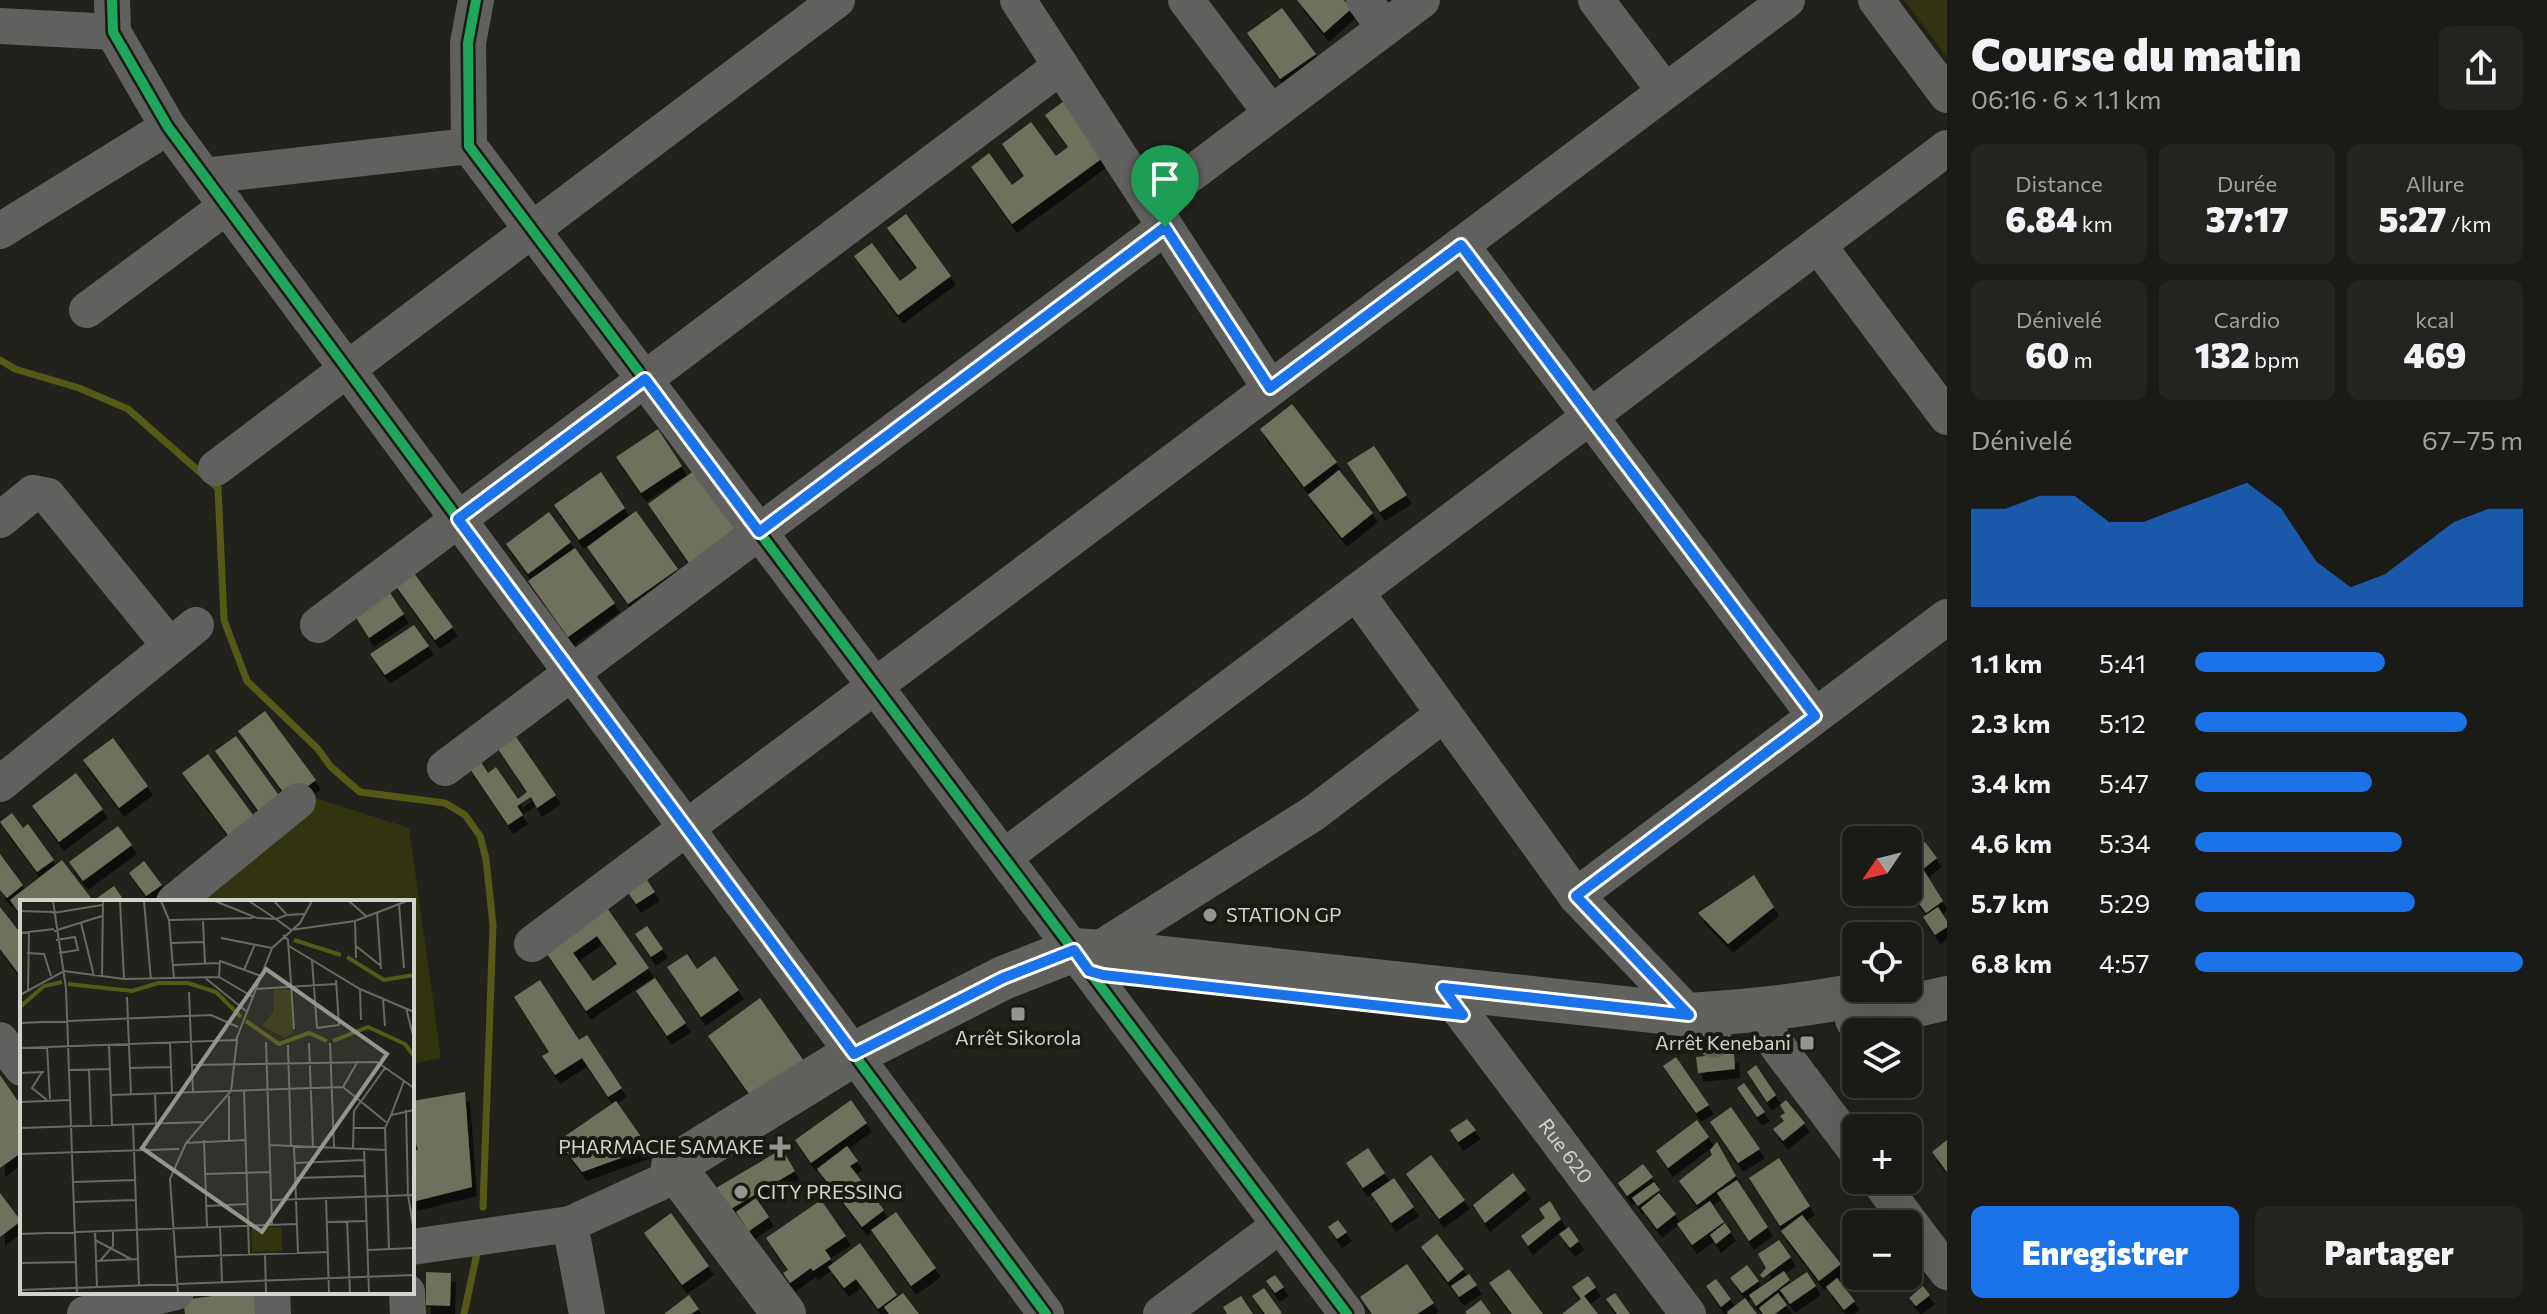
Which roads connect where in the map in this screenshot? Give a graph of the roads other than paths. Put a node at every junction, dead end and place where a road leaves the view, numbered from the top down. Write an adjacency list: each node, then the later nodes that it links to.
1 (476, 0): 17 (street)
2 (837, 0): 22 (street)
3 (1186, 0): 15 (street)
4 (1422, 0): 9 (street)
5 (1596, 0): 13 (street)
6 (1787, 0): 13 (street)
7 (1876, 0): 14 (street)
8 (1013, 3): 12 (street)
9 (1374, 14): 15 (street)
10 (113, 16): 11 (street); 16 (street)
11 (0, 26)
12 (1061, 66): 21 (street); 28 (street)
13 (1665, 91): 24 (street)
14 (1947, 95)
15 (1271, 113): 21 (street)
16 (168, 127): 19 (street); 23 (street)
17 (469, 146): 19 (street); 22 (street)
18 (1947, 148): 25 (street)
19 (204, 176): 20 (street)
20 (227, 206): 26 (street); 27 (street)
21 (1158, 215): 29 (street); 35 (street)
22 (532, 229): 27 (street); 28 (street)
23 (0, 231)
24 (1461, 245): 29 (street); 30 (street)
25 (1818, 245): 30 (street); 31 (street)
26 (87, 310)
27 (347, 369): 32 (street); 33 (street)
28 (645, 379): 33 (street); 35 (street)
29 (1270, 388): 40 (street)
30 (1590, 417): 36 (street); 42 (street)
31 (1947, 417)
32 (216, 468)
33 (458, 519): 38 (street); 39 (street)
34 (0, 520): 44 (street)
35 (759, 532): 39 (street); 40 (street)
36 (1356, 592): 41 (street); 47 (street)
37 (1947, 617): 42 (street)
38 (318, 625)
39 (572, 673): 43 (street); 46 (street)
40 (875, 686): 46 (street); 47 (street)
41 (1444, 714): 48 (street); 51 (street)
42 (1815, 716): 48 (street)
43 (445, 768)
44 (0, 784)
45 (298, 801): 49 (street)
46 (686, 828): 50 (street); 61 (street)
47 (1004, 857): 51 (street)
48 (1576, 896): 58 (street)
49 (176, 900)
50 (532, 944)
51 (1085, 958): 56 (main road); 61 (main road); 67 (street)
52 (1947, 973): 53 (main road)
53 (1922, 979)
54 (1947, 998): 59 (main road)
55 (1842, 1000): 58 (main road)
56 (1453, 1001): 58 (main road); 81 (street, Rue 620)
57 (20, 1026): 60 (street)
58 (1701, 1027): 59 (main road)
59 (1769, 1035): 63 (street)
60 (0, 1041): 62 (street)
61 (861, 1065): 64 (main road); 78 (street)
62 (20, 1066)
63 (1842, 1132)
64 (679, 1174): 66 (street); 77 (main road)
65 (1888, 1194): 69 (street)
66 (570, 1224): 68 (street); 76 (street)
67 (1280, 1225): 79 (street); 80 (street)
68 (414, 1247)
69 (1947, 1272)
70 (168, 1294): 73 (street)
71 (272, 1294): 74 (street)
72 (407, 1294): 75 (street)
73 (85, 1314)
74 (273, 1314)
75 (408, 1314)
76 (587, 1314)
77 (784, 1314)
78 (1046, 1314)
79 (1161, 1314)
80 (1347, 1314)
81 (1688, 1314)

